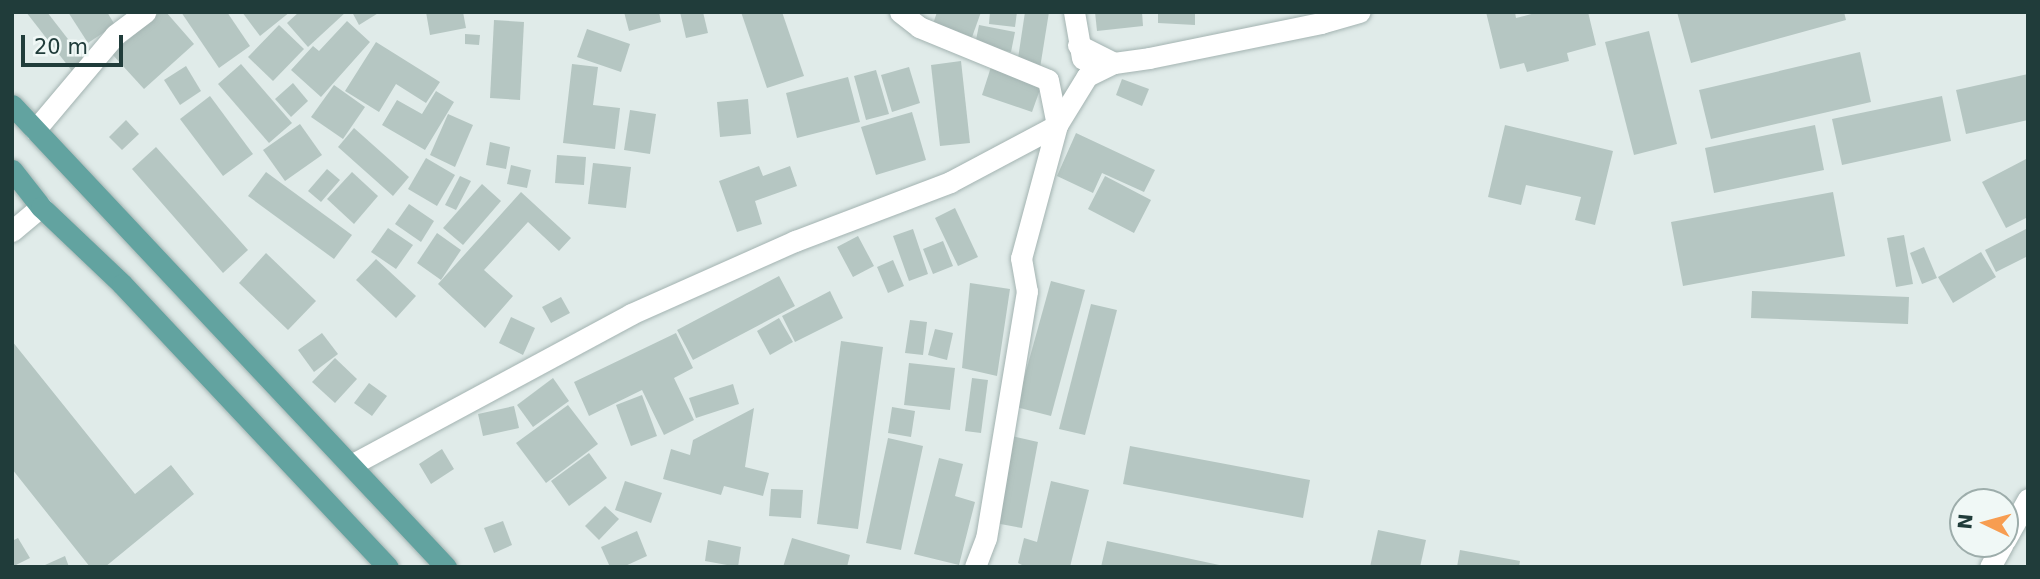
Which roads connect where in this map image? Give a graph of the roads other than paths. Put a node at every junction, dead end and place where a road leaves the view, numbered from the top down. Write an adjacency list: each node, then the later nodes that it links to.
1 (145, 12): 10 (street)
2 (900, 12): 9 (street)
3 (1074, 12): 5 (street)
4 (1359, 12): 6 (street)
5 (1078, 45): 6 (street); 7 (street)
6 (1114, 62): 7 (street)
7 (1087, 76): 9 (street)
8 (12, 105): 10 (main road)
9 (1057, 125): 14 (street); 19 (street)
10 (35, 130): 14 (main road)
11 (12, 170): 12 (main road)
12 (41, 207): 13 (street); 17 (main road)
13 (12, 231)
14 (351, 465): 18 (main road)
15 (2028, 499): 16 (street)
16 (2019, 515)
17 (387, 567)
18 (446, 567)
19 (975, 567)

